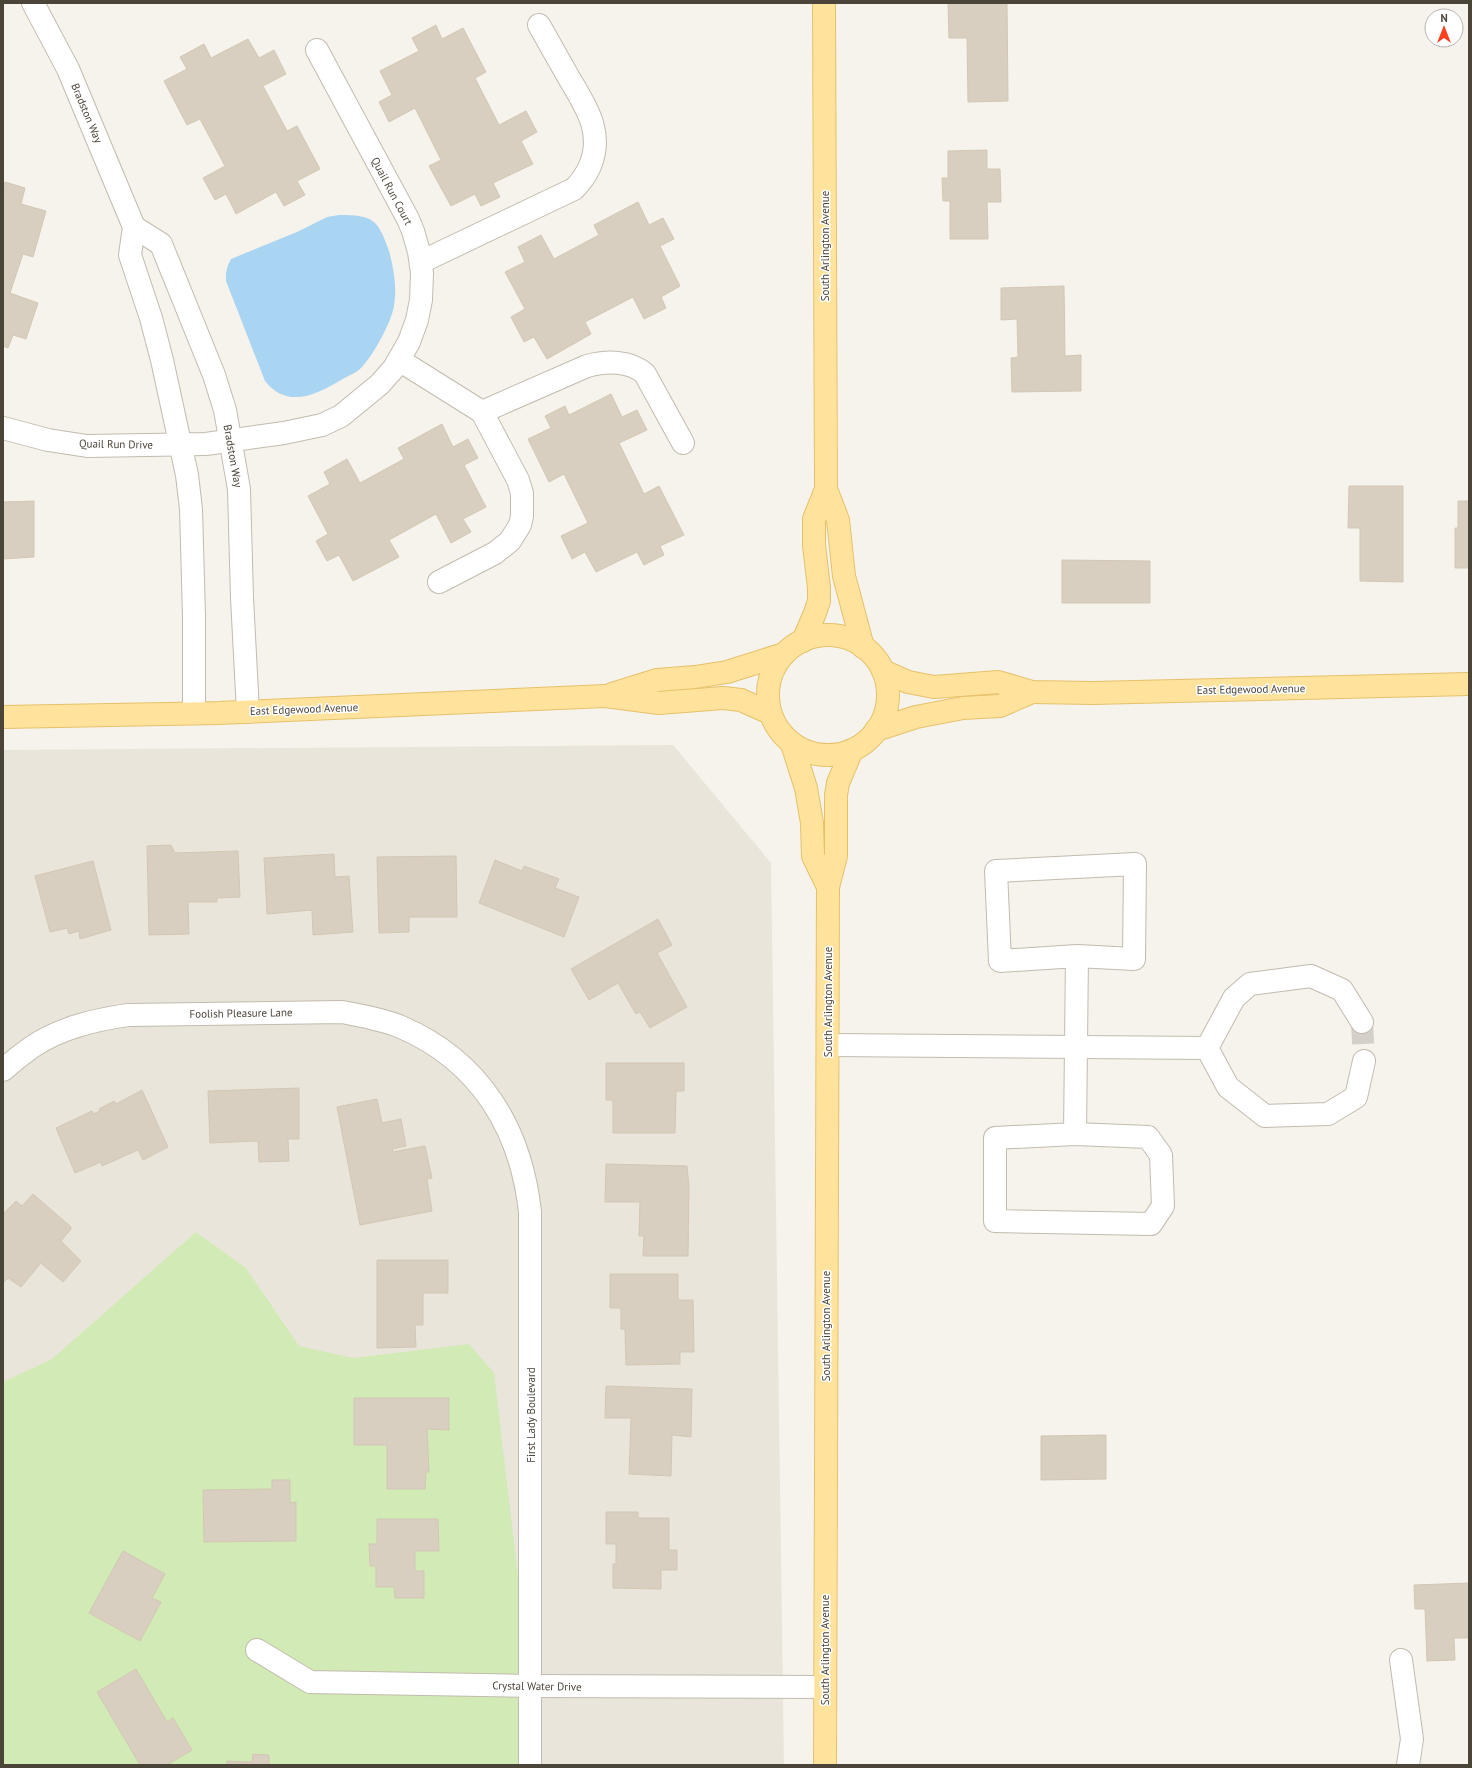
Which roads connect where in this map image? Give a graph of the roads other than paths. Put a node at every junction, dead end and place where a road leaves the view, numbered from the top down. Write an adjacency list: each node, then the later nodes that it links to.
1 (33, 3): 5 (street, Bradston Way)
2 (824, 3): 14 (main road, South Arlington Avenue)
3 (539, 25): 6 (street)
4 (317, 50): 6 (street, Quail Run Court)
5 (134, 227): 10 (street, Bradston Way); 12 (street)
6 (421, 262): 7 (street, Quail Run Court)
7 (399, 360): 8 (street); 10 (street, Quail Run Court)
8 (482, 412): 11 (street); 15 (street)
9 (3, 428): 12 (street, Quail Run Drive)
10 (231, 441): 13 (street, Quail Run Court); 23 (street, Bradston Way)
11 (683, 443)
12 (181, 444): 13 (street, Quail Run Drive); 24 (street)
13 (206, 444)
14 (826, 489): 16 (main road, South Arlington Avenue); 17 (main road, South Arlington Avenue)
15 (439, 582)
16 (803, 640): 17 (main road); 18 (main road)
17 (863, 647): 19 (main road)
18 (784, 654): 22 (main road); 25 (main road)
19 (883, 671): 21 (main road); 27 (main road)
20 (1469, 684): 21 (main road, East Edgewood Avenue)
21 (1032, 692): 27 (main road)
22 (605, 696): 23 (main road, East Edgewood Avenue); 25 (main road)
23 (248, 712): 24 (main road, East Edgewood Avenue)
24 (194, 713): 26 (main road, East Edgewood Avenue)
25 (770, 713): 28 (main road)
26 (3, 717)
27 (876, 730): 29 (main road)
28 (792, 744): 29 (main road); 30 (main road, South Arlington Avenue)
29 (852, 750): 30 (main road, South Arlington Avenue)
30 (828, 887): 33 (main road, South Arlington Avenue)
31 (1077, 956): 31 (street); 34 (street)
32 (1362, 1022): 35 (street)
33 (828, 1045): 34 (street); 43 (main road, South Arlington Avenue)
34 (1075, 1047): 35 (street); 39 (street)
35 (1207, 1048): 36 (street)
36 (1364, 1061)
37 (3, 1070): 38 (street, Foolish Pleasure Lane)
38 (474, 1080): 42 (street, First Lady Boulevard)
39 (1075, 1134): 39 (street)
40 (257, 1650): 42 (street, Crystal Water Drive)
41 (1401, 1660): 46 (street)
42 (530, 1686): 43 (street, Crystal Water Drive); 44 (street, First Lady Boulevard)
43 (825, 1686): 45 (main road, South Arlington Avenue)
44 (530, 1765)
45 (825, 1765)
46 (1408, 1765)

